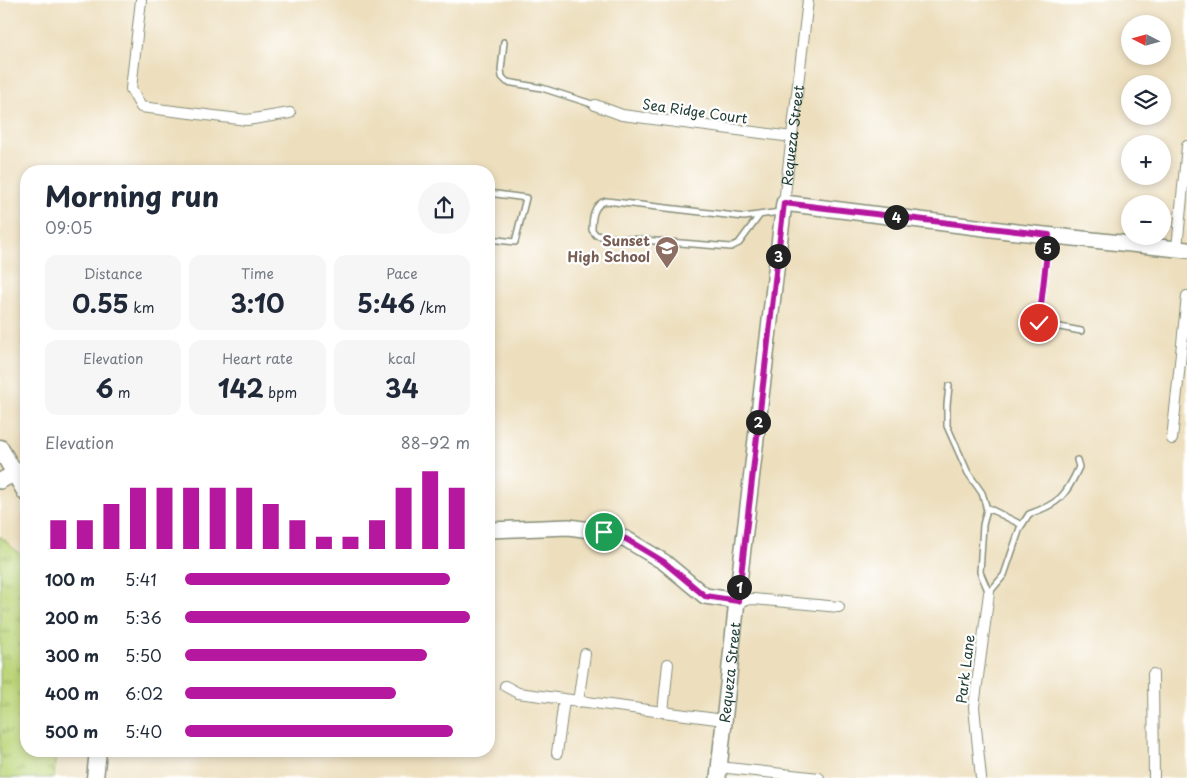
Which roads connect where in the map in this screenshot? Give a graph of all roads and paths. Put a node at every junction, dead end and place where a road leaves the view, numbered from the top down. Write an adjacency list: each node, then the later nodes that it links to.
1 (141, 0): 5 (street)
2 (808, 0): 6 (street, Requeza Street)
3 (504, 42): 4 (lane)
4 (595, 105): 6 (street, Sea Ridge Court)
5 (290, 113)
6 (792, 138): 9 (street, Requeza Street)
7 (1187, 146): 13 (street)
8 (495, 194): 12 (lane)
9 (784, 207): 10 (lane); 11 (street); 29 (street, Requeza Street)
10 (760, 216): 10 (lane)
11 (1049, 235): 13 (street); 15 (lane)
12 (495, 240)
13 (1182, 249)
14 (1187, 296): 17 (street)
15 (1081, 331)
16 (949, 386): 25 (lane)
17 (1172, 439)
18 (0, 448): 20 (main road)
19 (1077, 460): 26 (lane)
20 (20, 470)
21 (20, 471): 23 (street)
22 (20, 472): 24 (street)
23 (0, 481)
24 (0, 492)
25 (986, 507): 26 (lane); 28 (lane)
26 (1022, 525): 28 (lane)
27 (495, 530): 29 (street)
28 (988, 593): 44 (street, Park Lane)
29 (738, 601): 30 (street); 38 (street, Requeza Street)
30 (839, 607)
31 (585, 654): 36 (street)
32 (668, 664): 37 (street)
33 (1153, 674): 45 (street)
34 (505, 686): 35 (street)
35 (564, 700): 36 (street); 39 (street)
36 (578, 702): 37 (street)
37 (662, 712): 38 (street)
38 (724, 720): 41 (street, Requeza Street)
39 (557, 752)
40 (97, 757): 42 (main road)
41 (719, 772): 43 (street)
42 (95, 778)
43 (819, 778)
44 (981, 778)
45 (1154, 778)

